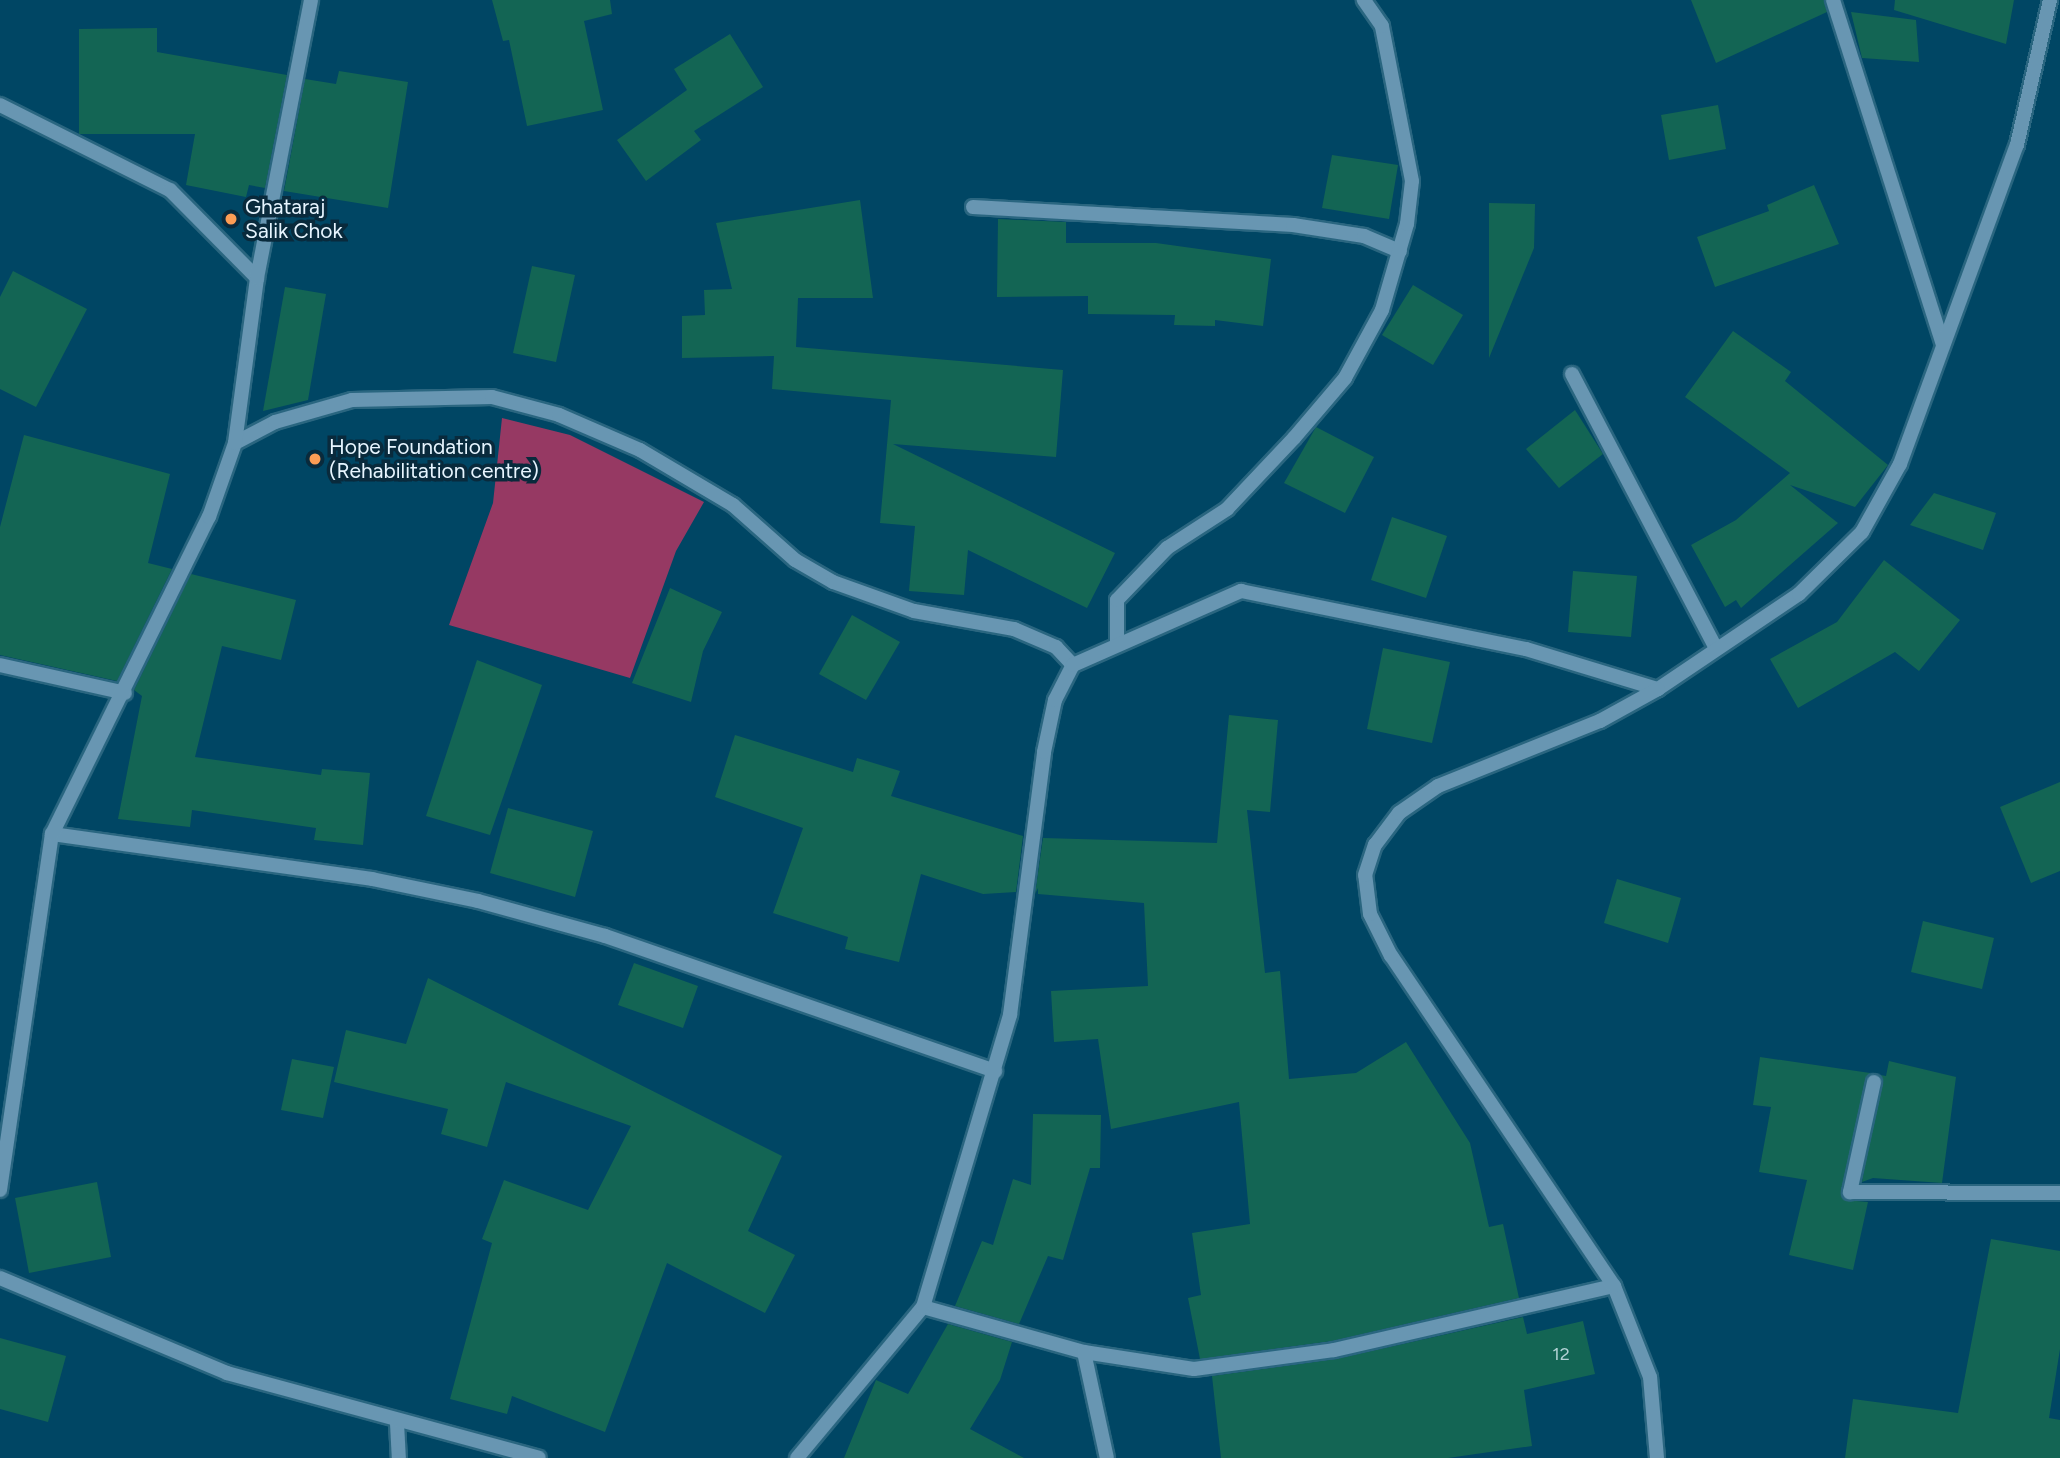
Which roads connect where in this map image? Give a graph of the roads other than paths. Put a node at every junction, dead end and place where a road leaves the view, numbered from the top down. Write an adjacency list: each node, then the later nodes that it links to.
1 (312, 0): 8 (street)
2 (1364, 0): 7 (street)
3 (1833, 0): 9 (street)
4 (2050, 0): 9 (street)
5 (0, 105): 8 (street)
6 (973, 206): 7 (street)
7 (1400, 251): 12 (street)
8 (257, 278): 11 (street)
9 (1943, 345): 13 (street)
10 (1572, 374): 13 (street)
11 (234, 443): 15 (street); 17 (street)
12 (1117, 643): 15 (street); 16 (street)
13 (1716, 648): 16 (street)
14 (0, 665): 17 (street)
15 (1073, 665): 19 (street)
16 (1658, 689): 24 (street)
17 (125, 693): 18 (street)
18 (52, 834): 19 (street); 21 (street)
19 (995, 1071): 25 (street)
20 (1874, 1082): 22 (street)
21 (0, 1190)
22 (2060, 1193)
23 (0, 1278): 27 (street)
24 (1614, 1286): 26 (street); 32 (street)
25 (923, 1307): 26 (street); 30 (street)
26 (1084, 1352): 31 (street)
27 (397, 1423): 28 (street); 29 (street)
28 (398, 1458)
29 (539, 1458)
30 (797, 1458)
31 (1107, 1458)
32 (1657, 1458)

